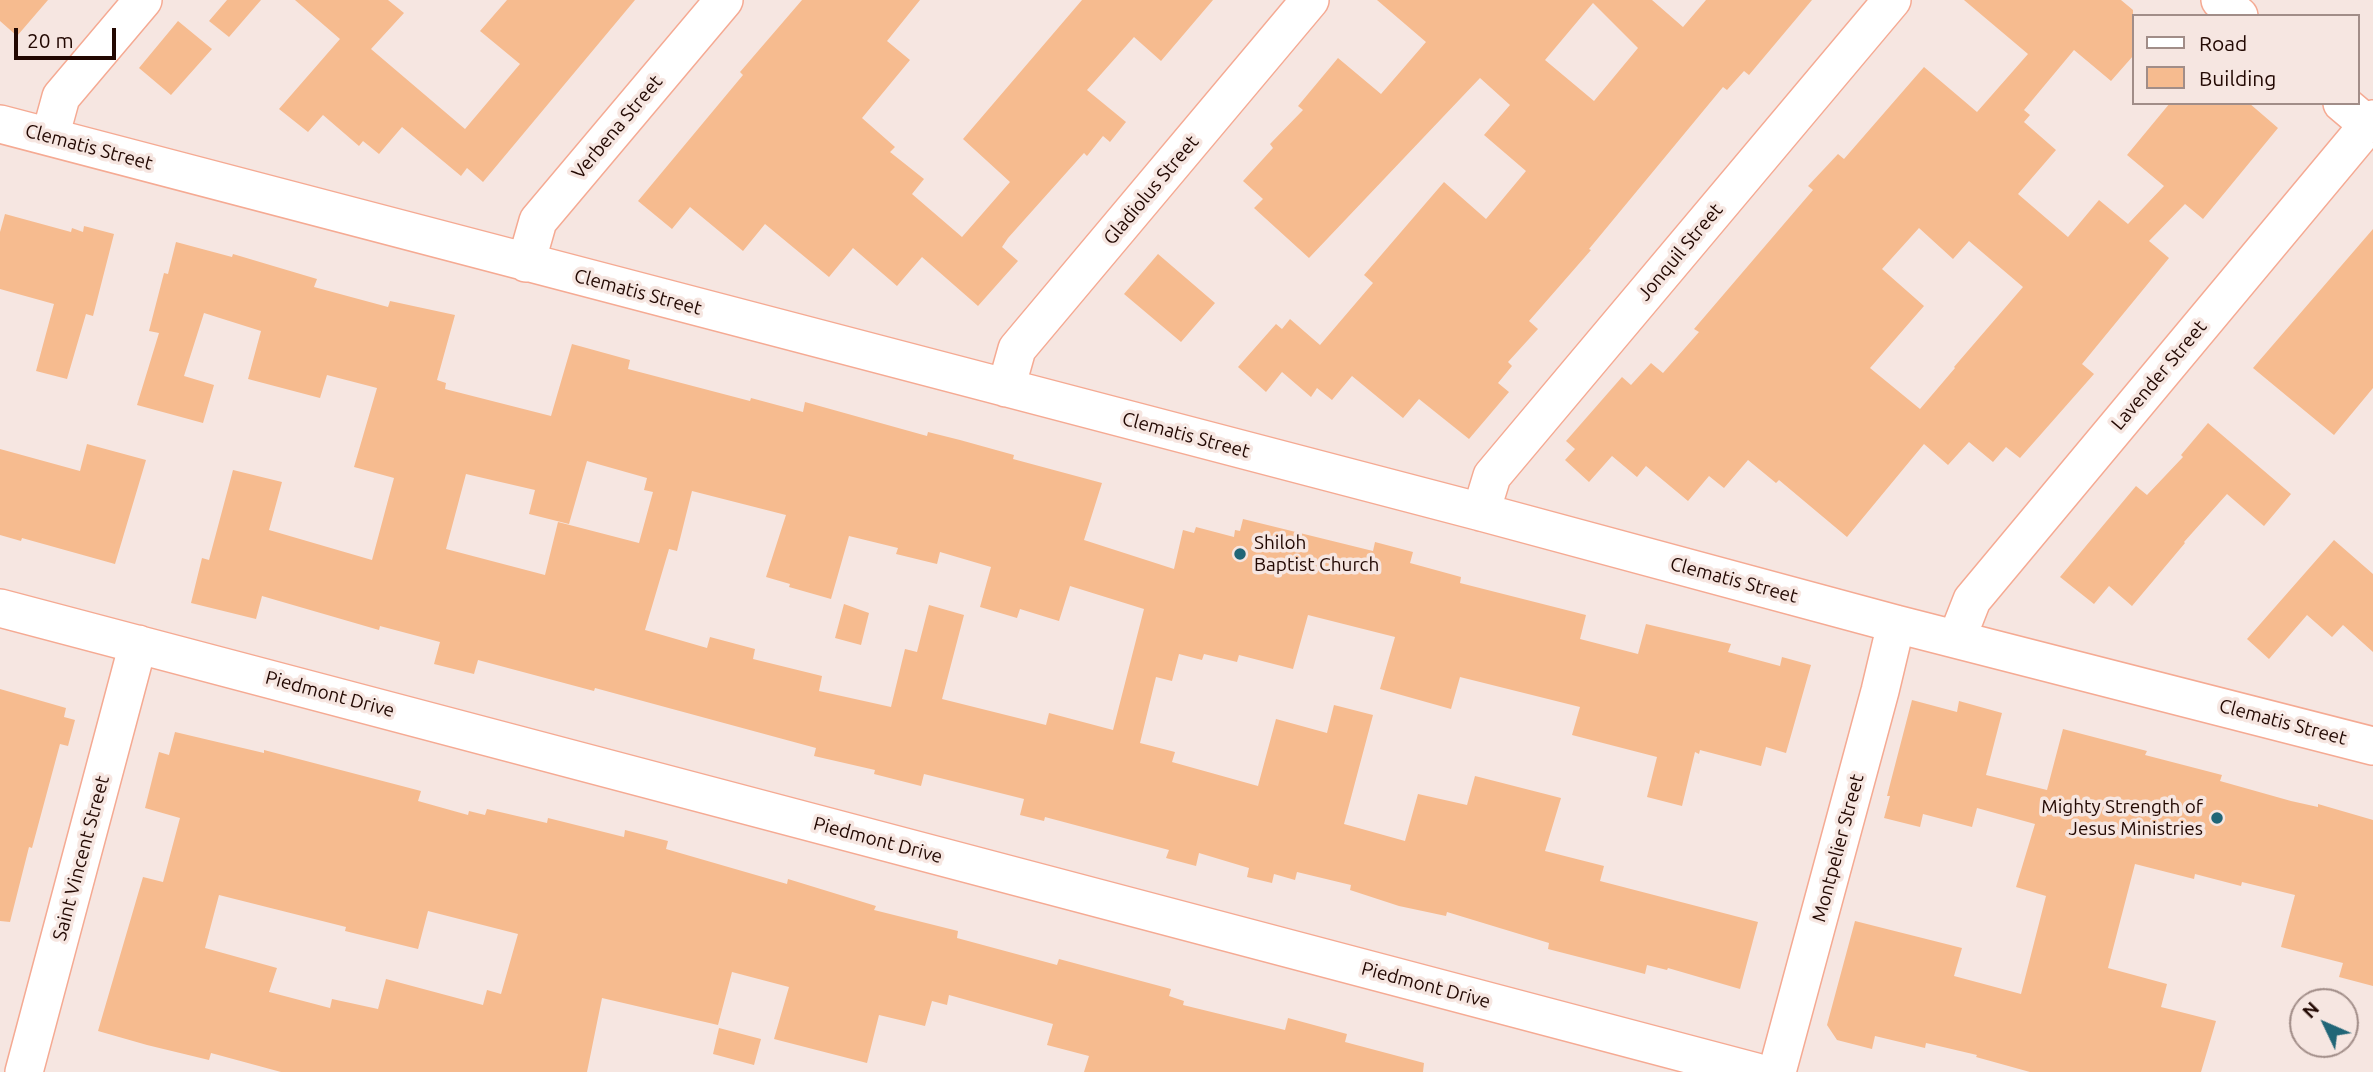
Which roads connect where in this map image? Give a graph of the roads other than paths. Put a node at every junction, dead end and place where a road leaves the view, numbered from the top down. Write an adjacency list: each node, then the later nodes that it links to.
1 (143, 0): 9 (street)
2 (724, 0): 10 (street, Verbena Street)
3 (1310, 0): 11 (street, Gladiolus Street)
4 (1892, 0): 12 (street, Jonquil Street)
5 (2220, 0): 6 (street)
6 (2237, 14)
7 (2361, 116): 15 (street, Lavender Street)
8 (0, 124): 9 (street, Clematis Street)
9 (50, 137): 10 (street, Clematis Street)
10 (526, 263): 11 (street, Clematis Street)
11 (1006, 388): 12 (street, Clematis Street)
12 (1481, 512): 14 (street, Clematis Street)
13 (0, 608): 16 (street, Piedmont Drive)
14 (1896, 624): 15 (street, Clematis Street); 20 (street, Montpelier Street)
15 (1958, 638): 17 (street, Clematis Street)
16 (138, 644): 18 (street, Saint Vincent Street); 19 (street, Piedmont Drive)
17 (2373, 746)
18 (24, 1072)
19 (1756, 1072)
20 (1777, 1072)

